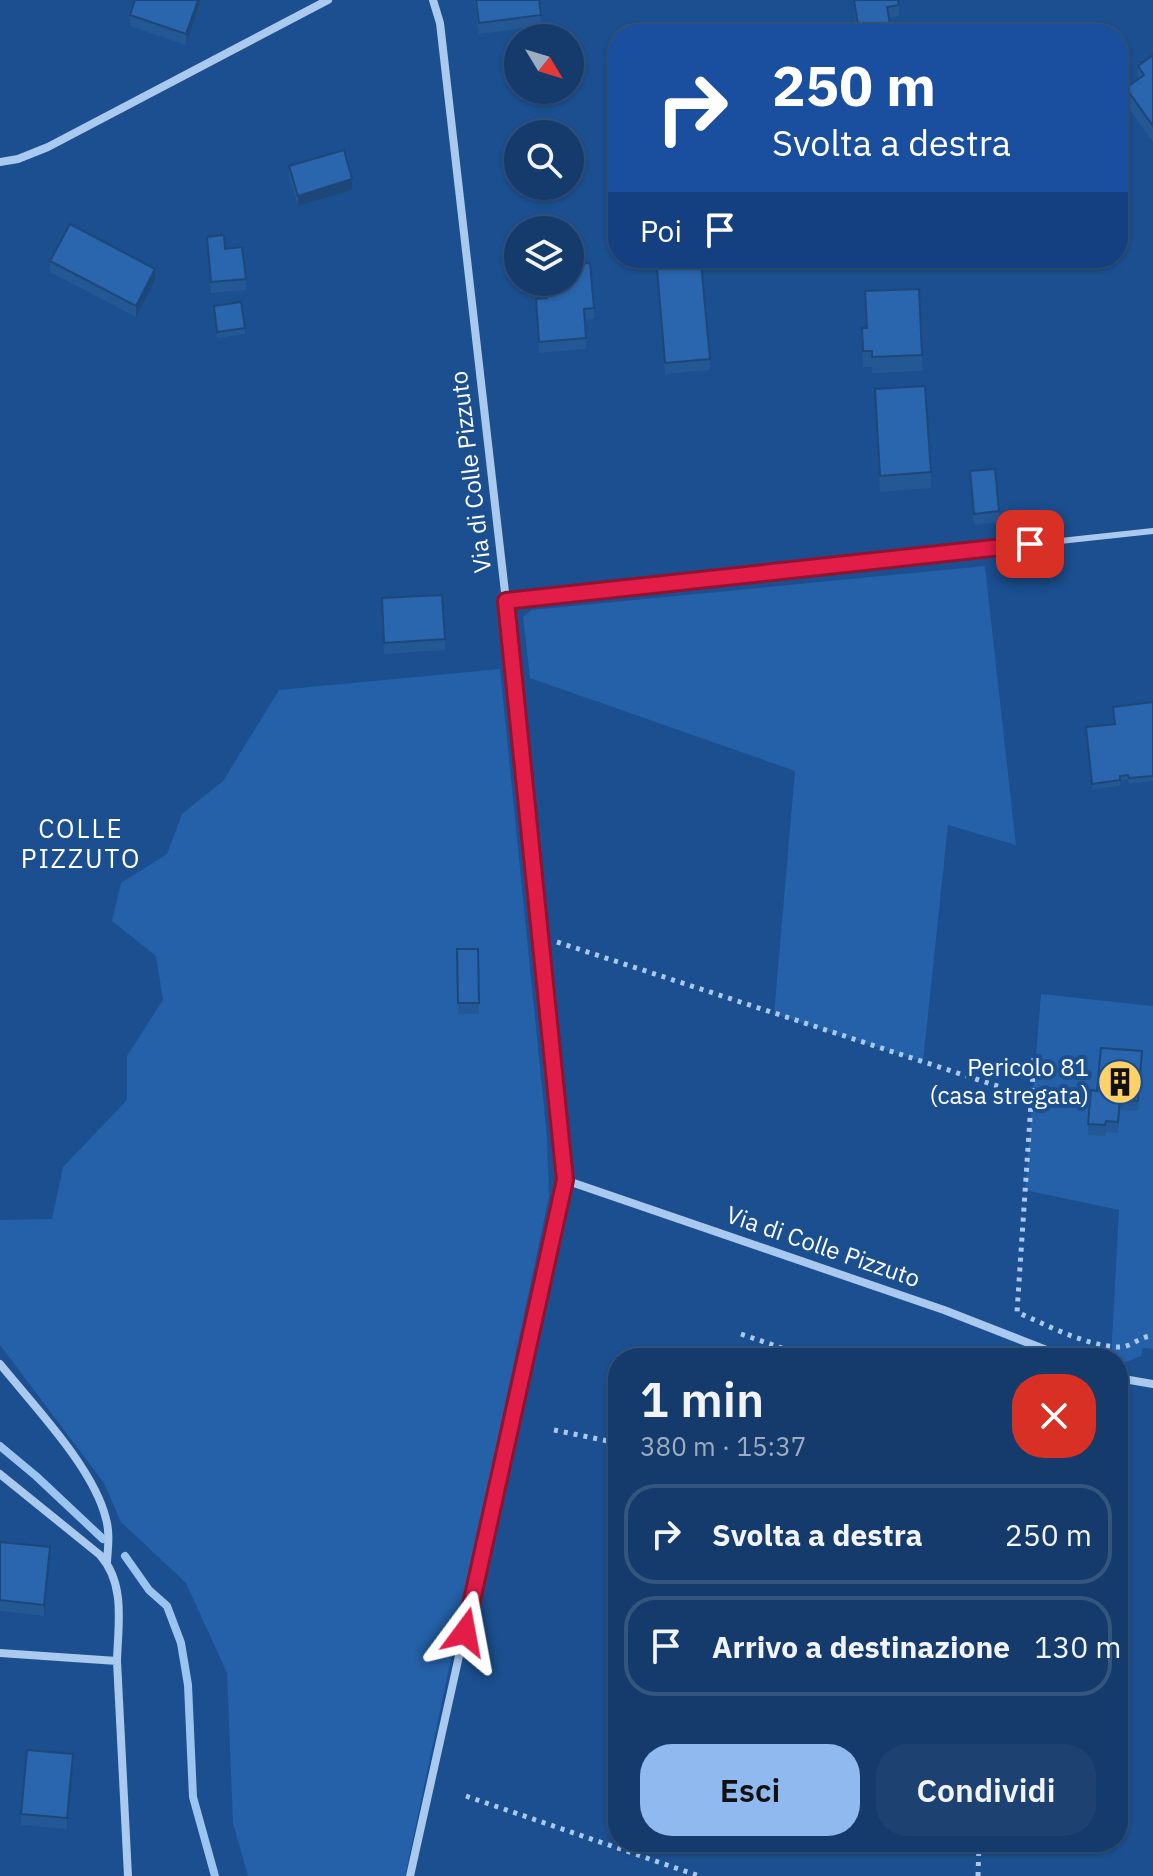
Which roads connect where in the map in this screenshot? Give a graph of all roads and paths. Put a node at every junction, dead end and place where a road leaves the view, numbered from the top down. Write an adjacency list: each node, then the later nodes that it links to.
1 (328, 0): 3 (street)
2 (433, 0): 5 (street, Via di Colle Pizzuto)
3 (0, 162)
4 (1153, 531): 5 (lane)
5 (506, 601): 6 (street, Via di Colle Pizzuto)
6 (540, 937): 8 (path); 9 (street, Via di Colle Pizzuto)
7 (1034, 1058): 8 (path)
8 (1031, 1097): 11 (path)
9 (565, 1180): 13 (street, Via di Colle Pizzuto); 28 (street, Via di Colle Pizzuto)
10 (741, 1334): 12 (path)
11 (1153, 1336)
12 (782, 1348)
13 (1041, 1348)
14 (0, 1364): 20 (street)
15 (1128, 1380): 16 (street)
16 (1153, 1384)
17 (554, 1430): 18 (path)
18 (608, 1441)
19 (0, 1474): 20 (street)
20 (107, 1562): 22 (street)
21 (0, 1653): 22 (street)
22 (117, 1661): 27 (street)
23 (466, 1796): 24 (path)
24 (608, 1845)
25 (629, 1852): 29 (path)
26 (979, 1852): 30 (path)
27 (128, 1876)
28 (410, 1876)
29 (699, 1876)
30 (978, 1876)

